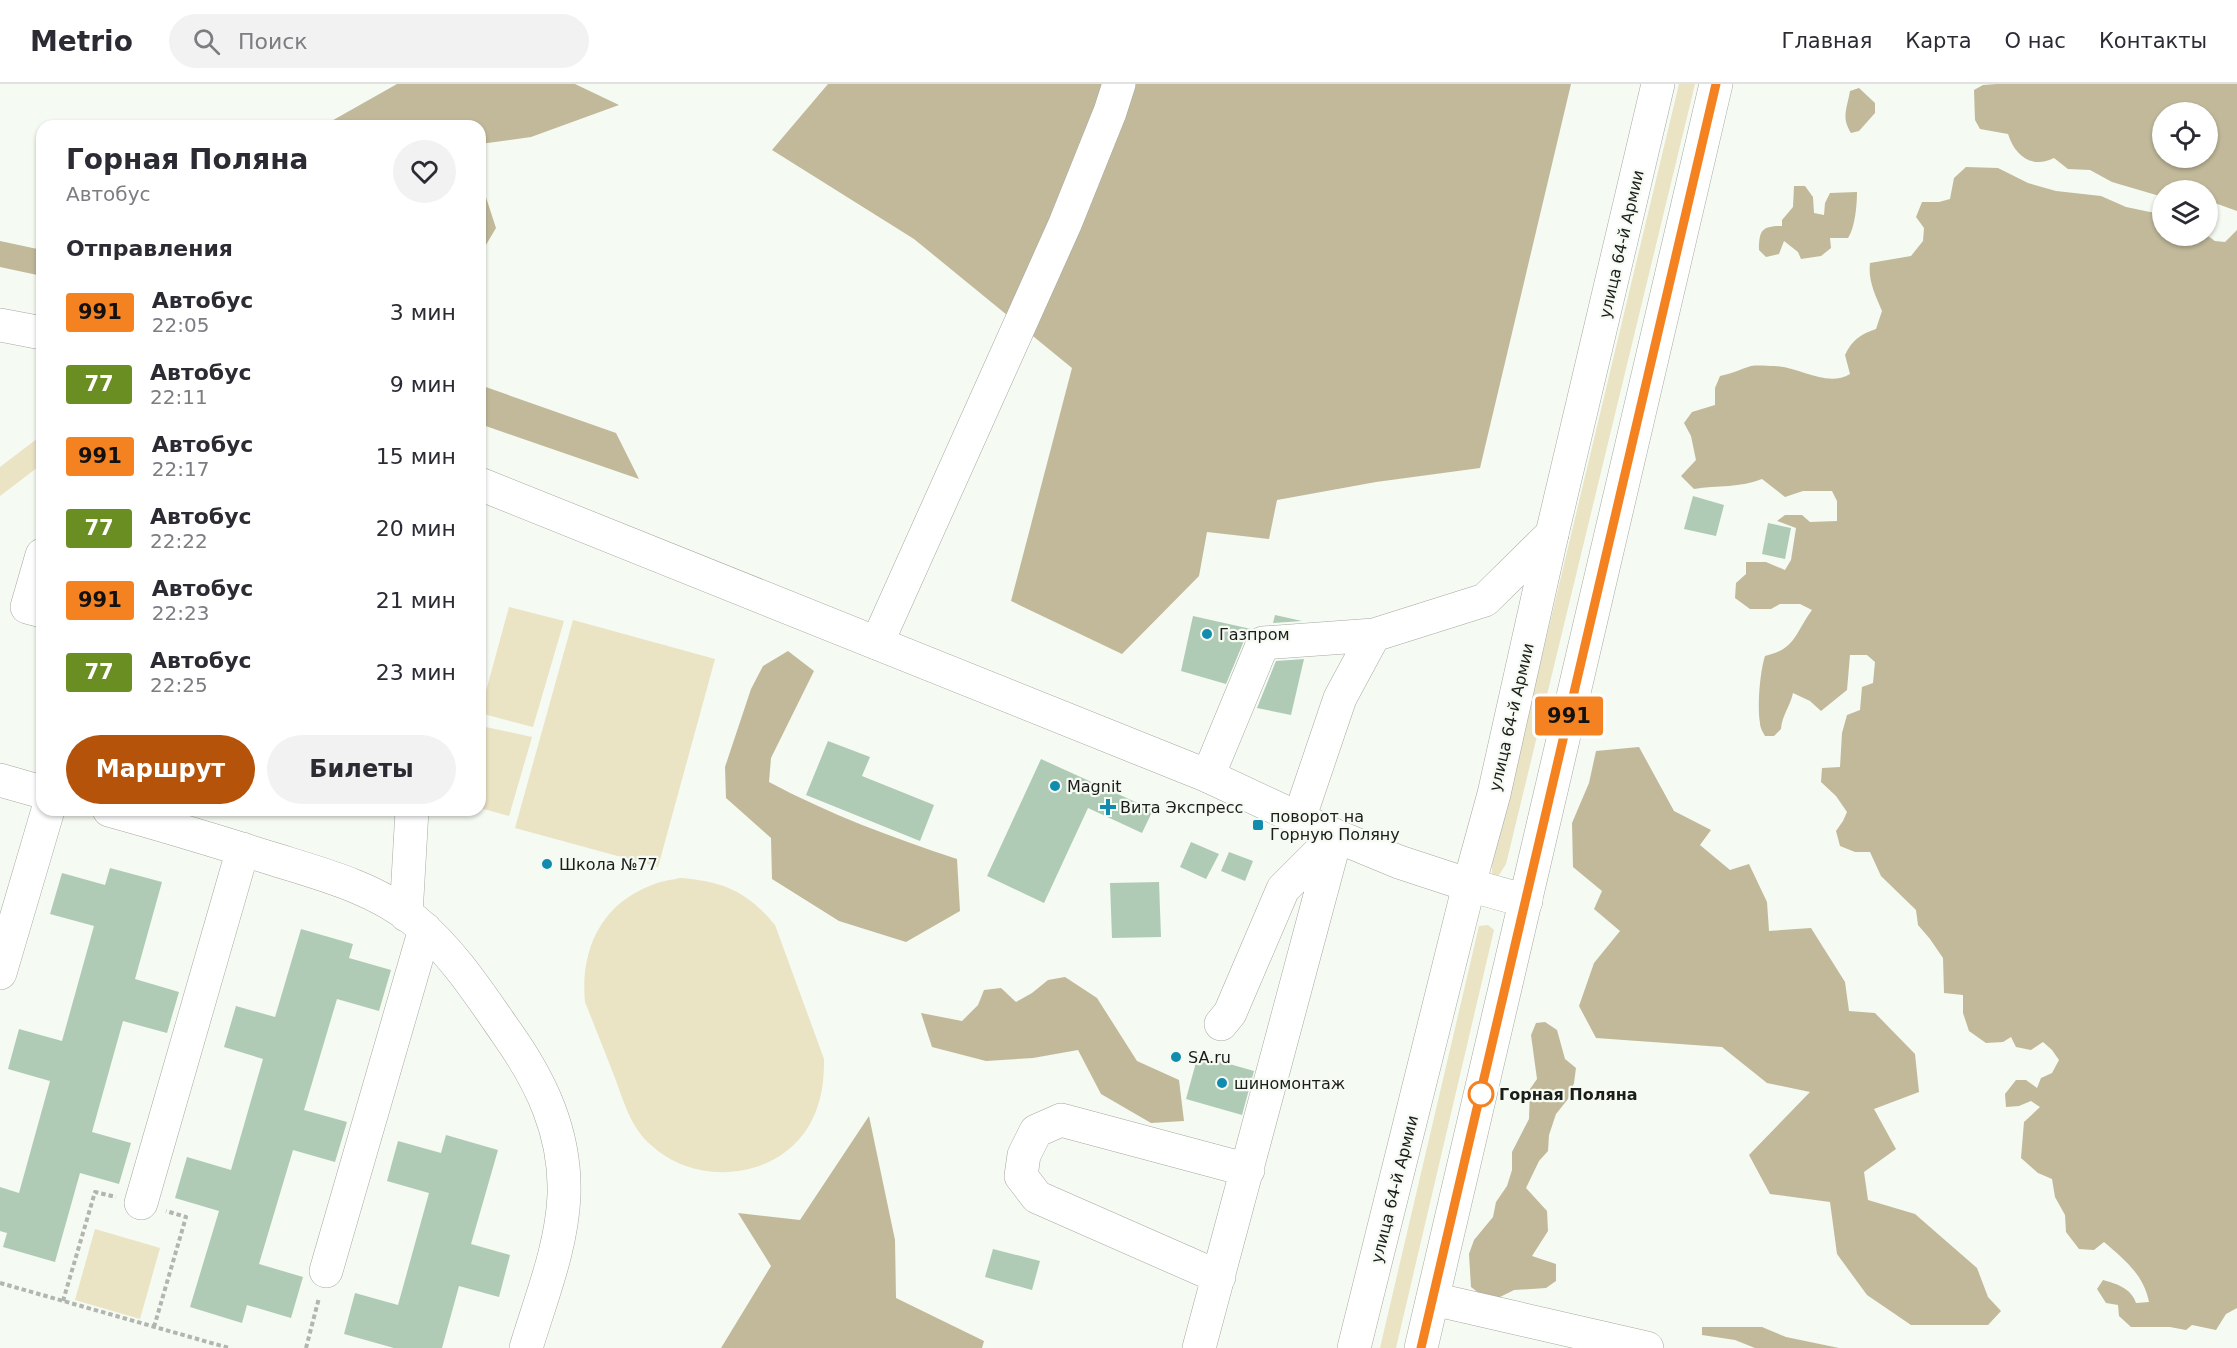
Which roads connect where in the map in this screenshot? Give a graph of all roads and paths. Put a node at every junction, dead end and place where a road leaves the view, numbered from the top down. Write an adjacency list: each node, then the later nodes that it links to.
1 (1119, 84): 11 (main road)
2 (1658, 84): 7 (main road, улица 64-й Армии)
3 (1716, 84): 22 (main road)
4 (0, 325): 5 (main road)
5 (36, 332)
6 (486, 486): 11 (main road)
7 (1552, 534): 10 (main road); 21 (main road, улица 64-й Армии)
8 (36, 576): 9 (main road)
9 (36, 609)
10 (1374, 635): 12 (main road); 18 (main road)
11 (877, 643): 12 (main road)
12 (1208, 777): 18 (main road)
13 (0, 780): 14 (main road)
14 (36, 790)
15 (46, 816): 24 (main road)
16 (130, 816): 20 (main road)
17 (412, 816): 23 (main road)
18 (1299, 819): 19 (main road)
19 (1336, 836): 21 (main road); 25 (main road); 26 (main road)
20 (243, 849): 23 (main road); 27 (main road)
21 (1469, 885): 22 (main road); 38 (main road, улица 64-й Армии)
22 (1526, 901): 31 (main road)
23 (415, 922): 28 (main road); 36 (main road)
24 (0, 973)
25 (1221, 1023)
26 (1248, 1170): 29 (main road); 29 (main road)
27 (141, 1203): 32 (path); 33 (path)
28 (326, 1271): 35 (path)
29 (1219, 1277): 37 (main road)
30 (0, 1283): 32 (path)
31 (1433, 1299): 39 (main road); 40 (main road)
32 (63, 1301): 33 (path)
33 (153, 1327): 34 (path)
34 (229, 1348)
35 (306, 1348)
36 (526, 1348)
37 (1199, 1348)
38 (1354, 1348)
39 (1421, 1348)
40 (1647, 1348)

